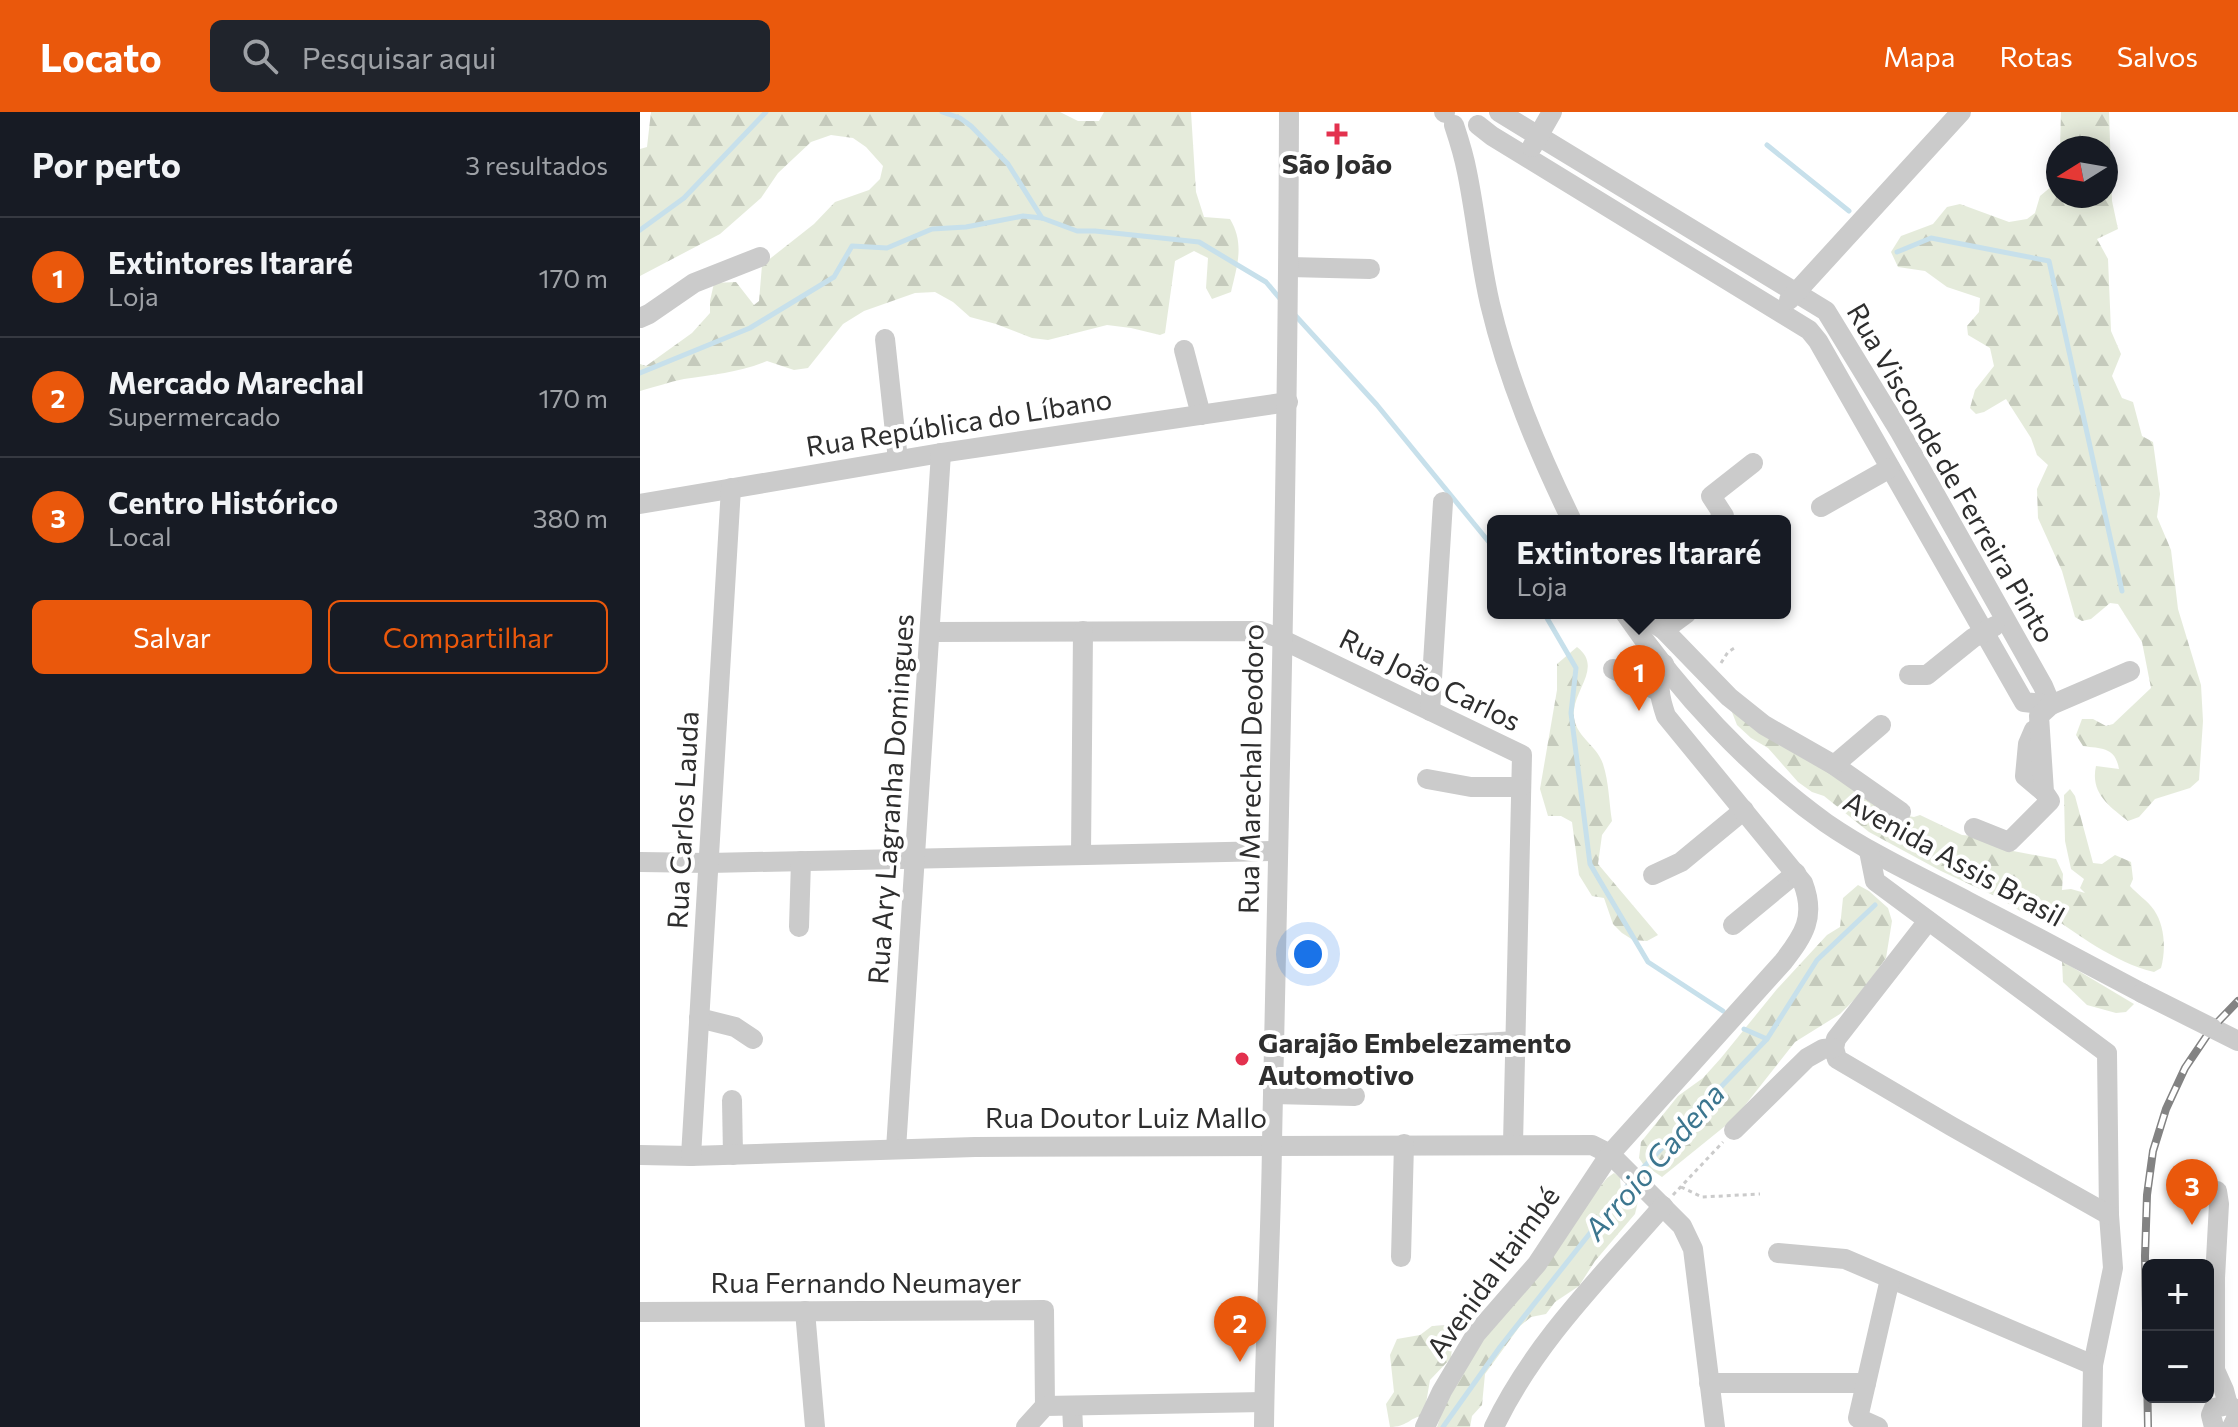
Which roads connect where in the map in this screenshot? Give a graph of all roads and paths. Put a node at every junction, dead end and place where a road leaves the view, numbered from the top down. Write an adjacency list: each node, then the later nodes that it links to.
1 (1289, 112): 9 (street, Rua Marechal Deodoro)
2 (1499, 112): 6 (street, Rua Visconde de Ferreira Pinto)
3 (1552, 112): 6 (street)
4 (1961, 112): 11 (street)
5 (1461, 118): 7 (street, Rua Visconde de Ferreira Pinto); 28 (street)
6 (1538, 137): 7 (street); 11 (street, Rua Visconde de Ferreira Pinto)
7 (1527, 157): 12 (street, Rua Visconde de Ferreira Pinto)
8 (760, 257): 13 (street)
9 (1289, 267): 10 (street); 16 (street, Rua Marechal Deodoro)
10 (1370, 269)
11 (1796, 292): 12 (street); 18 (street, Rua Visconde de Ferreira Pinto)
12 (1779, 312): 19 (street, Rua Visconde de Ferreira Pinto)
13 (640, 318)
14 (885, 339): 21 (street)
15 (1184, 350): 17 (street)
16 (1288, 402): 17 (street, Rua República do Líbano); 37 (street, Rua Marechal Deodoro)
17 (1201, 415): 20 (street, Rua República do Líbano)
18 (1900, 432): 19 (street); 32 (street, Rua Visconde de Ferreira Pinto)
19 (1877, 444): 23 (street, Rua Visconde de Ferreira Pinto)
20 (941, 453): 21 (street, Rua República do Líbano); 35 (street, Rua Ary Lagranha Domingues)
21 (898, 460): 24 (street, Rua República do Líbano)
22 (1753, 463): 29 (street)
23 (1890, 468): 27 (street); 36 (street, Rua Visconde de Ferreira Pinto)
24 (731, 488): 26 (street, Rua República do Líbano); 58 (street, Rua Carlos Lauda)
25 (1443, 502): 44 (street)
26 (640, 504)
27 (1821, 507)
28 (1569, 515)
29 (1723, 515)
30 (1629, 619): 33 (street); 38 (street, Avenida Assis Brasil)
31 (1679, 619): 33 (street)
32 (2006, 621): 36 (street); 43 (street, Rua Visconde de Ferreira Pinto)
33 (1664, 630): 46 (street)
34 (1083, 631): 35 (street, Rua João Carlos); 37 (street, Rua João Carlos); 54 (street)
35 (930, 632): 55 (street, Rua Ary Lagranha Domingues)
36 (1984, 632): 41 (street); 43 (street, Rua Visconde de Ferreira Pinto)
37 (1281, 639): 44 (street, Rua João Carlos); 52 (street, Rua Marechal Deodoro)
38 (1664, 664): 42 (street); 53 (street, Avenida Assis Brasil)
39 (1613, 669): 42 (street)
40 (2130, 671): 43 (street)
41 (1909, 675)
42 (1658, 691): 49 (street)
43 (2045, 710): 51 (street)
44 (1430, 711): 48 (street, Rua João Carlos)
45 (1881, 725): 46 (street)
46 (1834, 765): 50 (street)
47 (1427, 779): 48 (street)
48 (1521, 787): 66 (street, Rua João Carlos)
49 (1744, 810): 59 (street); 60 (street)
50 (1901, 812)
51 (1974, 828)
52 (1277, 851): 54 (street); 70 (street, Rua Marechal Deodoro)
53 (1869, 851): 61 (street); 67 (street, Avenida Assis Brasil, bridge)
54 (1081, 855): 55 (street)
55 (915, 858): 56 (street); 77 (street, Rua Ary Lagranha Domingues)
56 (801, 861): 58 (street); 63 (street)
57 (640, 862): 58 (street)
58 (709, 863): 64 (street, Rua Carlos Lauda)
59 (1796, 873): 62 (street); 81 (street, Avenida Itaimbé)
60 (1653, 875)
61 (1928, 921): 69 (street); 86 (street)
62 (1733, 925)
63 (799, 927)
64 (699, 1018): 65 (street); 80 (street, Rua Carlos Lauda)
65 (753, 1039)
66 (1516, 1041): 68 (street); 75 (street, Rua João Carlos)
67 (2238, 1041)
68 (1450, 1045)
69 (1834, 1048): 73 (street); 86 (street)
70 (1273, 1094): 71 (street); 76 (street, Rua Marechal Deodoro)
71 (1355, 1096)
72 (732, 1100): 79 (street)
73 (1734, 1130): 82 (path)
74 (1404, 1144): 75 (street, Rua Doutor Luiz Mallo); 76 (street, Rua Doutor Luiz Mallo); 88 (street)
75 (1513, 1144): 81 (street, Rua Doutor Luiz Mallo)
76 (1272, 1145): 77 (street, Rua Doutor Luiz Mallo); 95 (street, Rua Marechal Deodoro)
77 (896, 1149): 79 (street, Rua Doutor Luiz Mallo)
78 (640, 1155): 80 (street, Rua Doutor Luiz Mallo)
79 (733, 1155): 80 (street, Rua Doutor Luiz Mallo)
80 (691, 1156)
81 (1614, 1157): 85 (street); 105 (street, Avenida Itaimbé)
82 (1681, 1187): 84 (path); 85 (path)
83 (2217, 1191): 96 (street)
84 (1760, 1194)
85 (1663, 1206): 93 (street); 106 (street)
86 (2109, 1215): 92 (street)
87 (1778, 1253): 89 (street)
88 (1401, 1257)
89 (1890, 1279): 92 (street); 94 (street)
90 (805, 1311): 91 (street, Rua Fernando Neumayer); 97 (street, Rua Fernando Neumayer); 100 (street)
91 (640, 1312)
92 (2093, 1365): 109 (street)
93 (1709, 1383): 94 (street); 107 (street)
94 (1866, 1383): 108 (street)
95 (1264, 1402): 99 (street); 104 (street, Rua Marechal Deodoro)
96 (2228, 1405): 110 (street); 111 (street)
97 (1045, 1406): 98 (street); 101 (street)
98 (1072, 1406): 99 (street); 102 (street)
99 (1103, 1406): 103 (street)
100 (815, 1427)
101 (1026, 1427)
102 (1073, 1427)
103 (1103, 1427)
104 (1264, 1427)
105 (1425, 1427)
106 (1494, 1427)
107 (1715, 1427)
108 (1878, 1427)
109 (2092, 1427)
110 (2214, 1427)
111 (2232, 1427)

